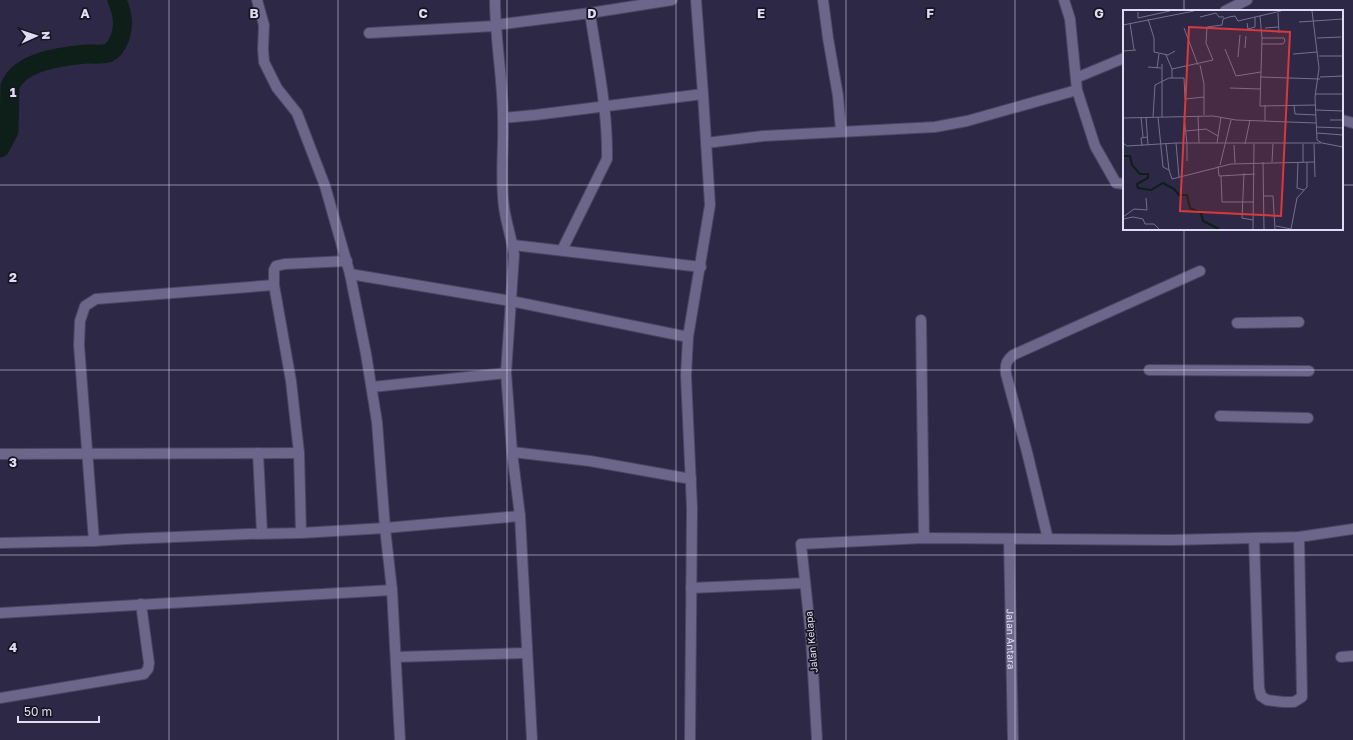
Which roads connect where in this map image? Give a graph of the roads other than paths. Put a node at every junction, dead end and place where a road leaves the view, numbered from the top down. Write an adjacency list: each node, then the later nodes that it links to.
1 (257, 0): 25 (street)
2 (495, 0): 10 (street)
3 (672, 0): 9 (street)
4 (696, 0): 15 (street)
5 (824, 0): 20 (street)
6 (1064, 0): 13 (street)
7 (1246, 0): 8 (street)
8 (1227, 10)
9 (590, 13): 10 (street); 16 (street)
10 (495, 25): 11 (street); 17 (street)
11 (368, 33)
12 (1123, 58): 13 (street)
13 (1076, 78): 14 (street)
14 (1077, 90): 20 (street); 22 (street)
15 (703, 94): 16 (street); 21 (street)
16 (604, 106): 17 (street); 24 (street)
17 (503, 118): 23 (street)
18 (1343, 120): 19 (street)
19 (1353, 122)
20 (841, 131): 21 (street)
21 (706, 143): 26 (street)
22 (1123, 184)
23 (513, 245): 24 (street); 30 (street)
24 (562, 250): 26 (street)
25 (347, 261): 28 (street); 29 (street)
26 (701, 267): 34 (street)
27 (1200, 271): 56 (street)
28 (350, 274): 30 (street); 38 (street)
29 (274, 285): 43 (street); 45 (street)
30 (511, 301): 34 (street); 37 (street)
31 (921, 320): 53 (street)
32 (1299, 322): 33 (street)
33 (1238, 323)
34 (688, 337): 46 (street)
35 (1149, 370): 36 (street)
36 (1309, 370)
37 (506, 373): 38 (street); 41 (street)
38 (372, 387): 48 (street)
39 (1220, 416): 40 (street)
40 (1308, 418)
41 (512, 452): 46 (street); 47 (street)
42 (258, 453): 43 (street); 45 (street); 50 (street)
43 (299, 453): 51 (street)
44 (0, 454): 45 (street)
45 (87, 454): 57 (street)
46 (691, 479): 60 (street)
47 (520, 516): 48 (street); 64 (street)
48 (385, 528): 51 (street); 61 (street)
49 (1353, 529): 52 (street)
50 (262, 533): 51 (street); 57 (street)
51 (301, 533)
52 (1299, 537): 54 (street); 54 (street)
53 (924, 538): 55 (street); 59 (street, Jalan Kelapa)
54 (1254, 538): 56 (street)
55 (1009, 539): 56 (street); 73 (street, Jalan Antara)
56 (1048, 539)
57 (94, 541): 58 (street)
58 (0, 543)
59 (805, 584): 60 (street); 72 (street, Jalan Kelapa)
60 (691, 588): 71 (street)
61 (392, 590): 62 (street); 66 (street)
62 (141, 604): 63 (street); 68 (street)
63 (0, 613)
64 (527, 653): 66 (street); 70 (street)
65 (1353, 656): 67 (street)
66 (396, 657): 69 (street)
67 (1341, 657)
68 (0, 698)
69 (400, 740)
70 (532, 740)
71 (690, 740)
72 (818, 740)
73 (1013, 740)

